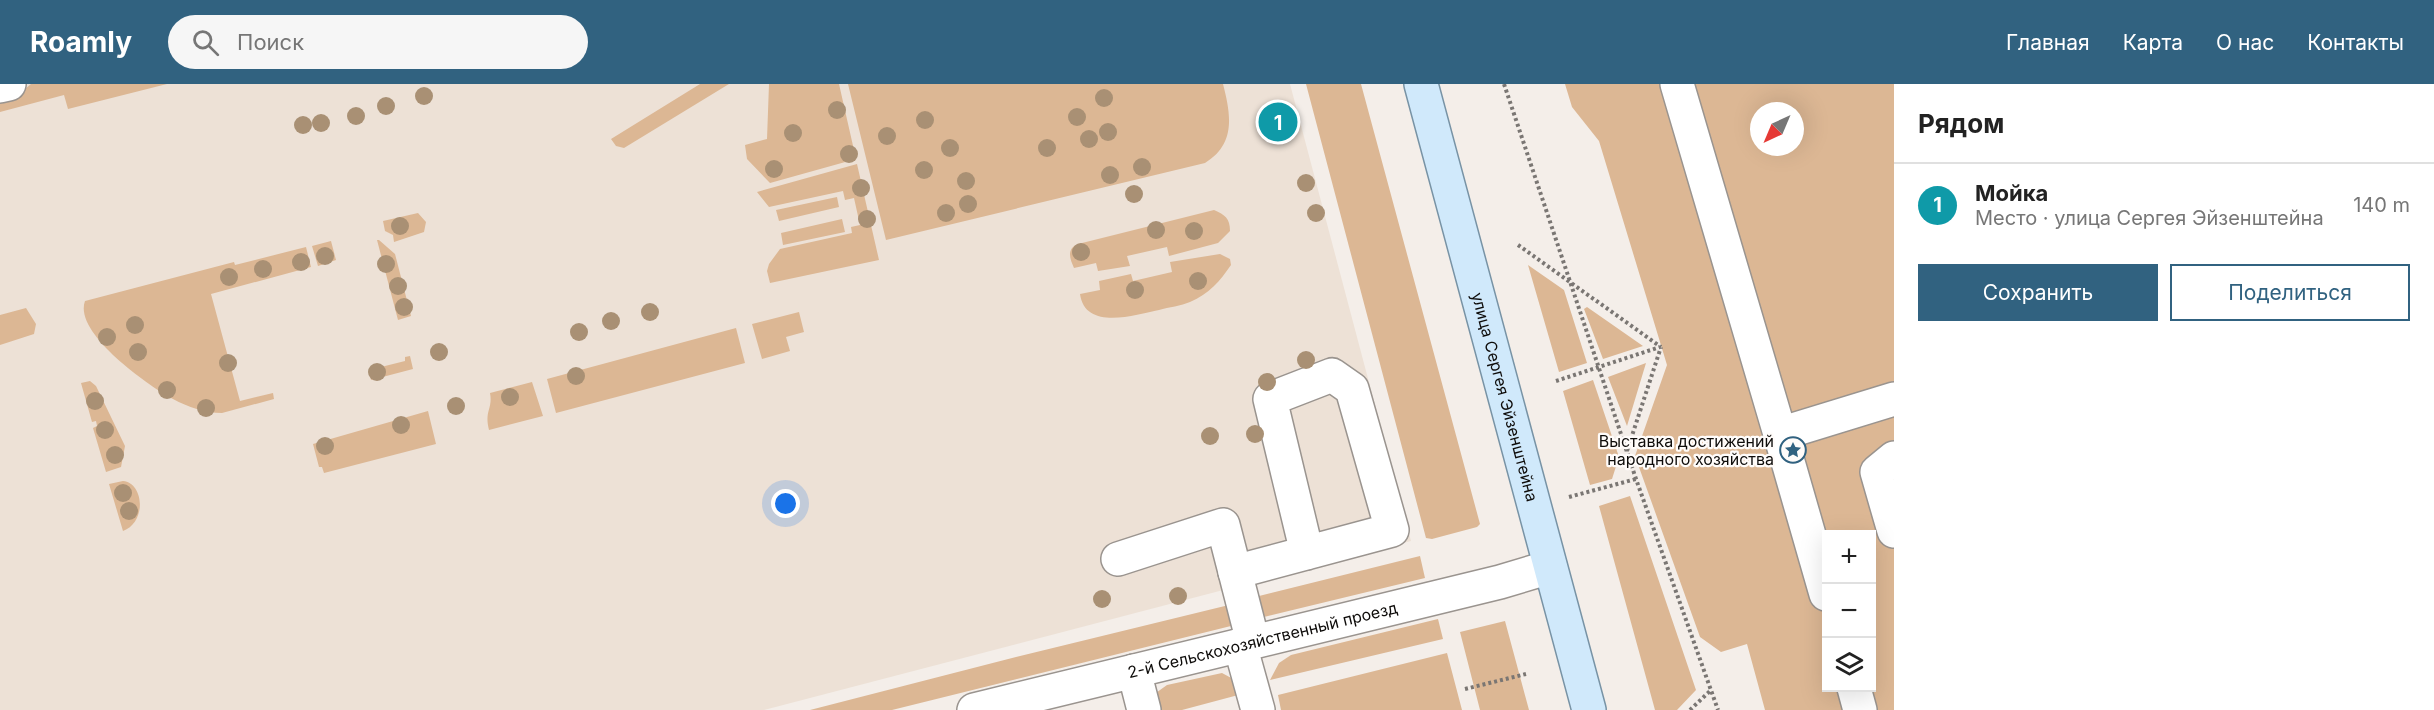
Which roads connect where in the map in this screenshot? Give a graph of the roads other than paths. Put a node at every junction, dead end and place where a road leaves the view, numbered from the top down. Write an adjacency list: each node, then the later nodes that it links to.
1 (9, 84): 4 (street)
2 (1421, 84): 11 (main road, улица Сергея Эйзенштейна)
3 (1677, 84): 6 (street)
4 (0, 86)
5 (1894, 399): 6 (street)
6 (1780, 434): 13 (street)
7 (1894, 458): 8 (street)
8 (1894, 531)
9 (1307, 553): 9 (street); 12 (street)
10 (1118, 559): 12 (street)
11 (1550, 567): 14 (street, 2-й Сельскохозяйственный проезд); 20 (main road, улица Сергея Эйзенштейна)
12 (1235, 572): 14 (street)
13 (1824, 584)
14 (1246, 644): 15 (street, 2-й Сельскохозяйственный проезд); 19 (street)
15 (1134, 671): 17 (street, 2-й Сельскохозяйственный проезд); 18 (street)
16 (1855, 692): 21 (street)
17 (992, 708)
18 (1144, 710)
19 (1258, 710)
20 (1588, 710)
21 (1860, 710)

